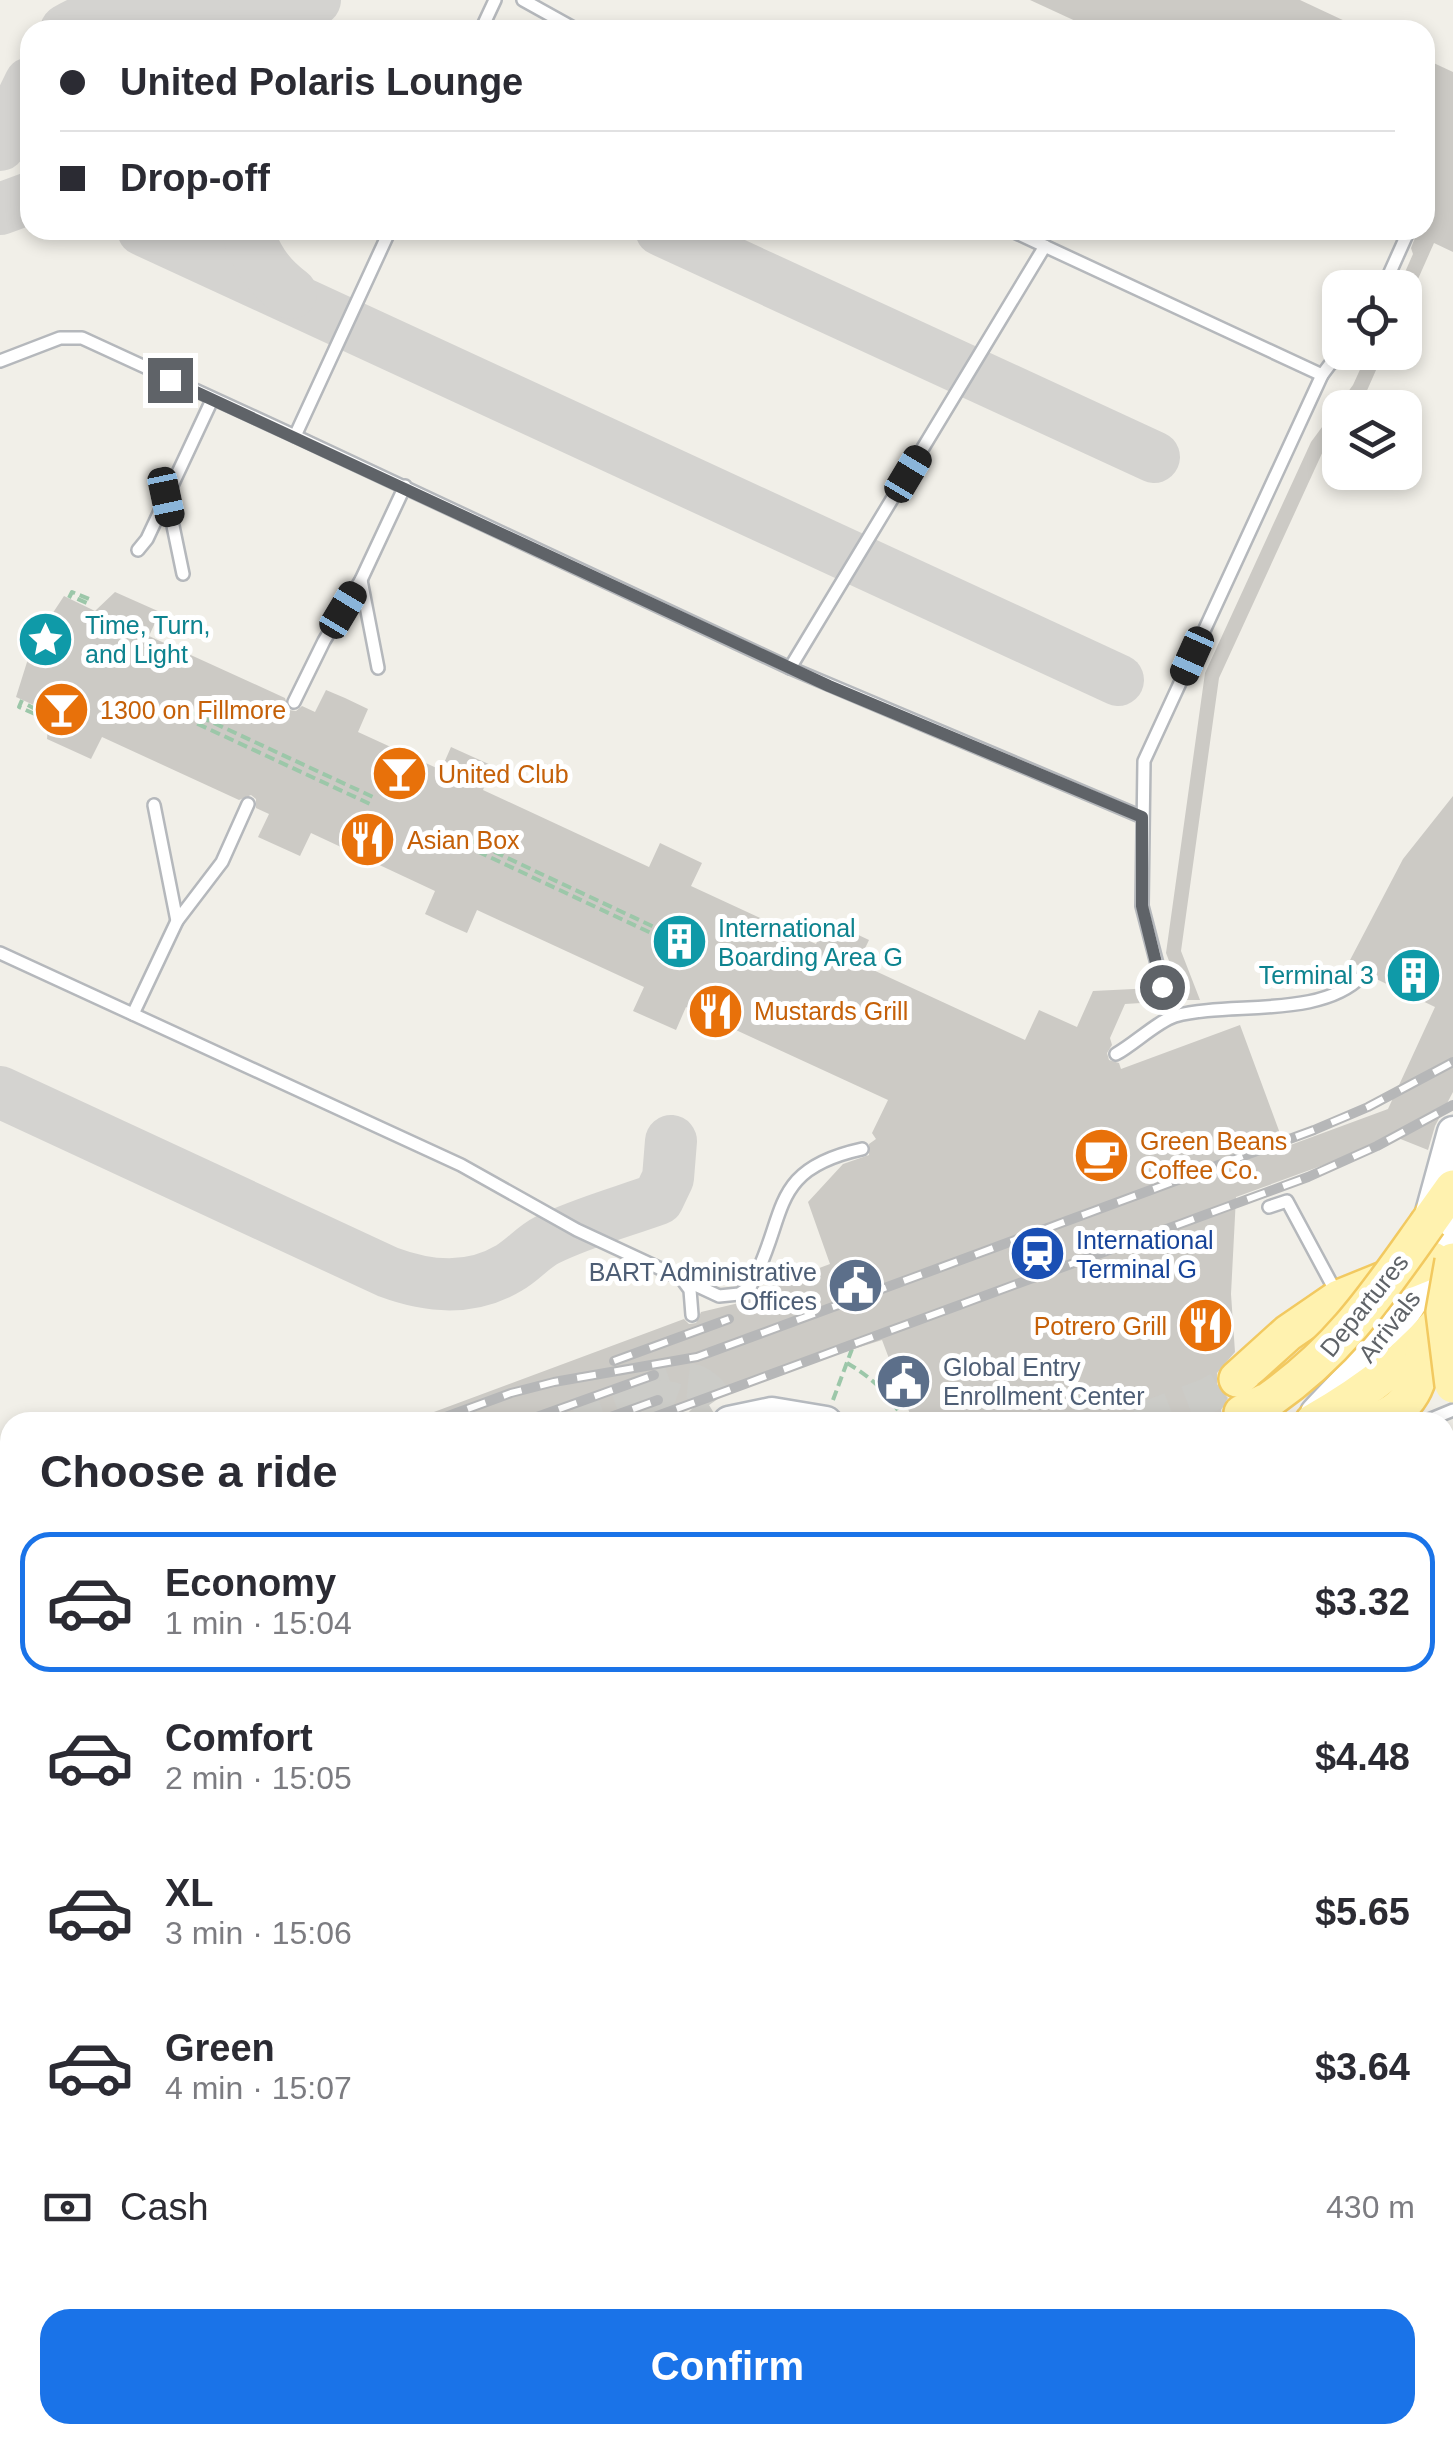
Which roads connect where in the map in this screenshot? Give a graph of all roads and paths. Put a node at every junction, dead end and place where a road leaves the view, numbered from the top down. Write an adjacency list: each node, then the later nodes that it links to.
1 (523, 0): 2 (lane)
2 (559, 20)
3 (385, 240): 12 (lane)
4 (1032, 240): 6 (lane)
5 (1405, 240): 7 (lane)
6 (1045, 246): 10 (lane); 19 (lane)
7 (1391, 270)
8 (0, 361): 11 (lane)
9 (1326, 370): 10 (lane)
10 (1322, 375): 25 (lane)
11 (212, 400): 12 (lane); 14 (lane)
12 (295, 436): 13 (lane)
13 (405, 486): 17 (lane); 19 (lane)
14 (166, 497): 15 (lane); 16 (lane)
15 (138, 550)
16 (184, 574)
17 (361, 580): 18 (lane); 20 (lane)
18 (378, 668)
19 (790, 668): 25 (lane)
20 (294, 702)
21 (172, 708): 22 (path)
22 (372, 800)
23 (154, 804): 27 (lane)
24 (248, 804): 27 (lane)
25 (1142, 817): 31 (lane)
26 (466, 842): 28 (path)
27 (177, 921): 33 (lane)
28 (686, 946)
29 (0, 953): 33 (lane)
30 (1362, 976): 34 (lane)
31 (1162, 987)
32 (1166, 1001): 34 (lane)
33 (134, 1014): 42 (lane)
34 (1171, 1016): 35 (lane)
35 (1116, 1054)
36 (1453, 1132): 40 (main road, Departures)
37 (862, 1150): 42 (lane)
38 (1453, 1188): 40 (main road, Departures)
39 (1269, 1207): 43 (lane)
40 (1440, 1220): 41 (main road, Arrivals); 43 (main road, Departures, bridge)
41 (1443, 1261): 43 (main road); 49 (main road, bridge); 52 (main road, Arrivals)
42 (682, 1279): 45 (lane)
43 (1338, 1298)
44 (1453, 1305): 46 (main road, Arrivals)
45 (692, 1315)
46 (1426, 1340): 53 (main road, Arrivals); 54 (main road)
47 (852, 1348): 48 (path)
48 (847, 1363): 50 (path); 51 (path)
49 (1453, 1384)
50 (829, 1412)
51 (899, 1412)
52 (1326, 1412)
53 (1333, 1412)
54 (1393, 1412)

